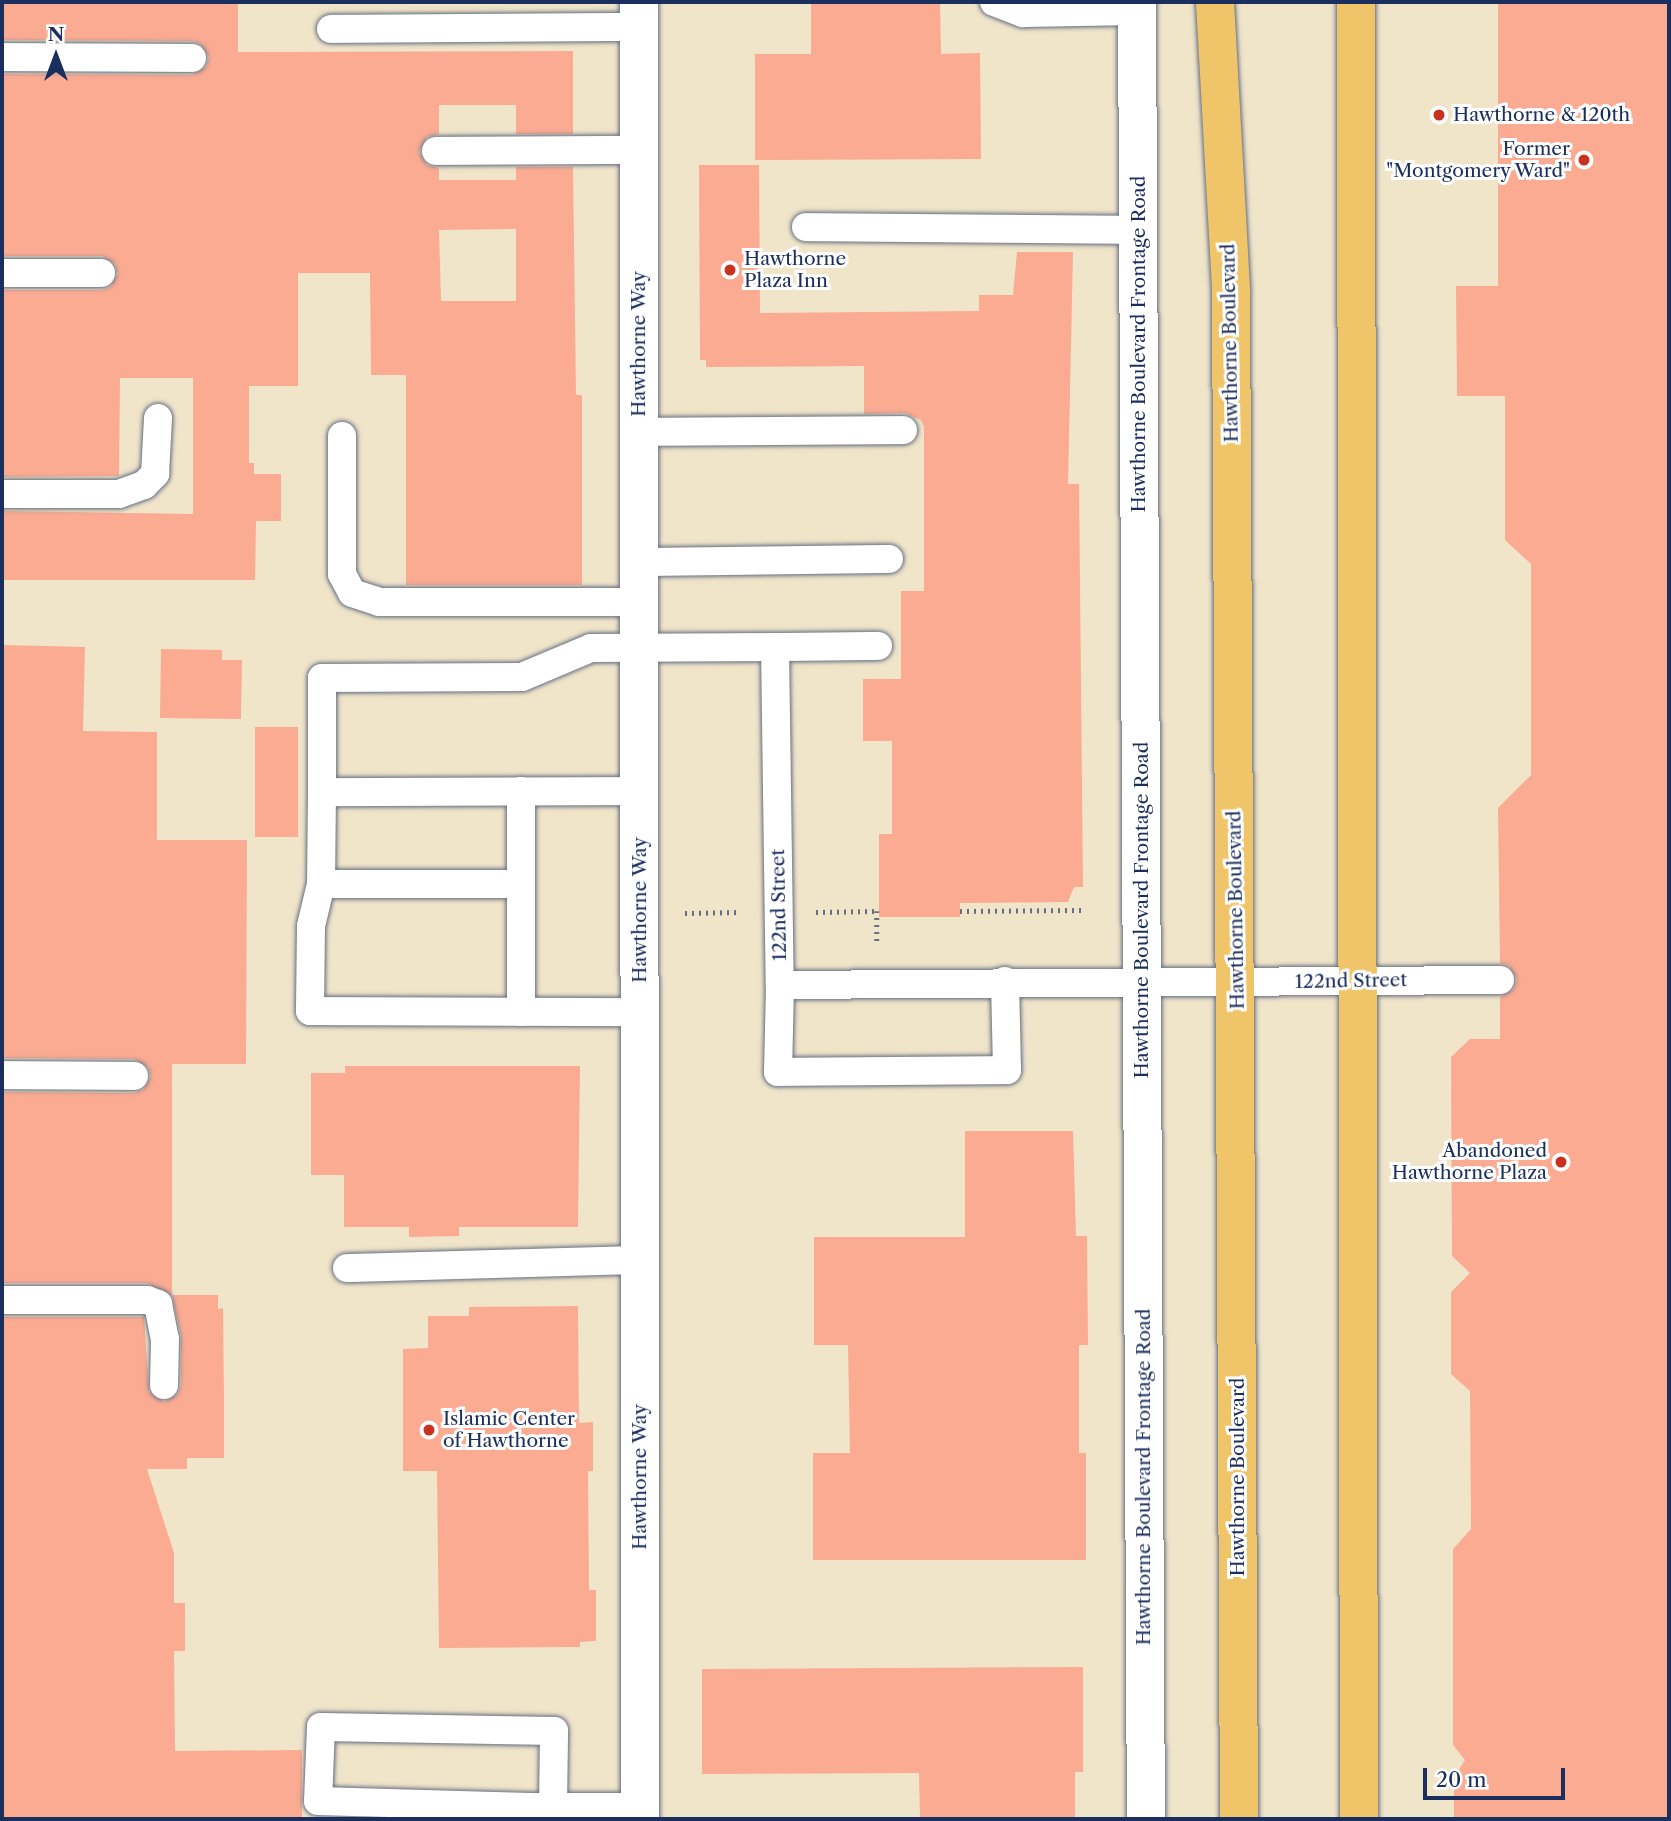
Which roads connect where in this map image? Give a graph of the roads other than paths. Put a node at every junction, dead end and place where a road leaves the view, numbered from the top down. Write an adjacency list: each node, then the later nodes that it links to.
1 (994, 2): 4 (lane)
2 (1215, 2): 35 (main road, Hawthorne Boulevard)
3 (1356, 2): 34 (main road)
4 (1137, 6): 12 (street, Hawthorne Boulevard Frontage Road)
5 (639, 14): 6 (lane); 10 (street, Hawthorne Way)
6 (331, 29)
7 (2, 57): 8 (lane)
8 (192, 58)
9 (436, 150): 10 (lane)
10 (639, 150): 17 (street, Hawthorne Way)
11 (806, 227): 12 (lane)
12 (1138, 230): 33 (street, Hawthorne Boulevard Frontage Road)
13 (2, 274): 14 (lane)
14 (101, 274)
15 (158, 418): 19 (lane)
16 (903, 430): 17 (lane)
17 (639, 432): 21 (street, Hawthorne Way)
18 (342, 436): 22 (lane)
19 (2, 494)
20 (889, 559): 21 (lane)
21 (640, 562): 22 (street, Hawthorne Way)
22 (640, 603): 23 (street, Hawthorne Way)
23 (640, 645): 25 (lane); 27 (street, Hawthorne Way); 28 (lane)
24 (878, 646): 25 (lane)
25 (775, 647): 36 (lane, 122nd Street)
26 (521, 791): 27 (lane); 28 (lane); 30 (lane)
27 (640, 791): 38 (street, Hawthorne Way)
28 (322, 792): 29 (lane)
29 (321, 884): 30 (lane); 37 (lane)
30 (521, 884): 37 (lane)
31 (1500, 980): 34 (lane, 122nd Street)
32 (1005, 981): 33 (lane, 122nd Street); 36 (lane, 122nd Street); 36 (lane)
33 (1143, 981): 35 (lane, 122nd Street); 47 (street, Hawthorne Boulevard Frontage Road)
34 (1357, 981): 35 (lane, 122nd Street); 49 (main road)
35 (1237, 982): 48 (main road, Hawthorne Boulevard)
36 (779, 985)
37 (521, 1012): 38 (lane)
38 (640, 1012): 41 (street, Hawthorne Way)
39 (8, 1063): 40 (lane)
40 (134, 1076)
41 (640, 1260): 42 (lane); 46 (street, Hawthorne Way)
42 (347, 1268)
43 (2, 1300): 44 (lane)
44 (164, 1385)
45 (553, 1807): 45 (lane); 46 (lane)
46 (640, 1813)
47 (1146, 1819)
48 (1239, 1819)
49 (1359, 1819)

